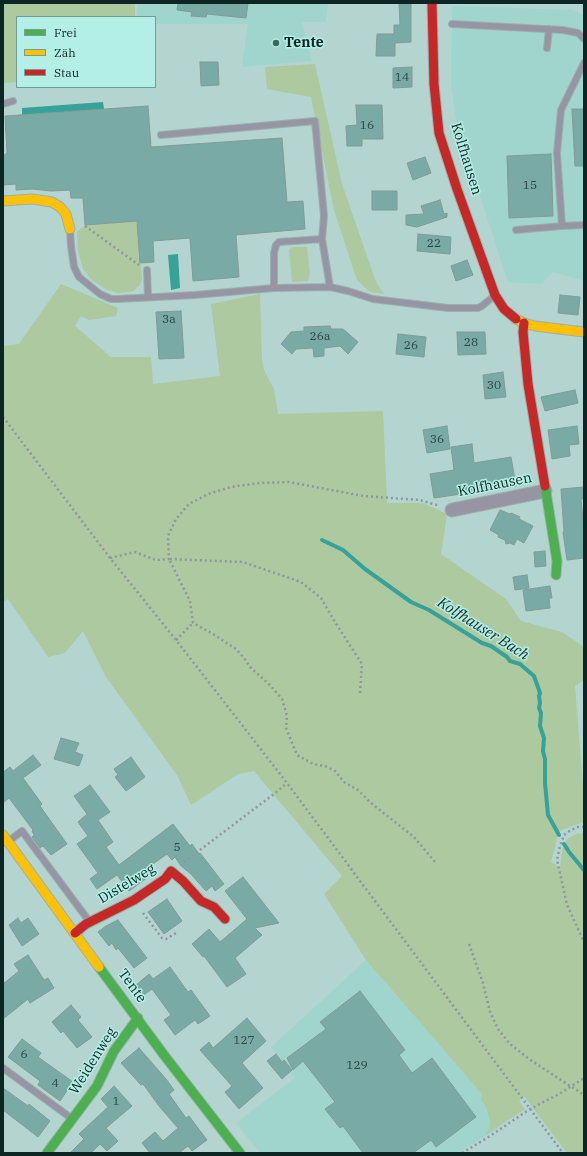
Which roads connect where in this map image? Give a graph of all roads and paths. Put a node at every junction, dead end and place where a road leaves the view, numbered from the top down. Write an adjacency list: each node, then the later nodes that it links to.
1 (432, 3): 19 (street, Kolfhausen)
2 (452, 24): 3 (lane)
3 (550, 29): 4 (lane); 5 (lane)
4 (584, 39)
5 (547, 48)
6 (584, 63): 13 (lane)
7 (13, 101): 8 (lane)
8 (3, 104)
9 (161, 136): 15 (lane)
10 (3, 201): 11 (street)
11 (70, 225): 16 (path); 20 (lane)
12 (584, 225): 13 (lane)
13 (562, 226): 14 (lane)
14 (516, 230)
15 (322, 239): 17 (lane); 18 (lane)
16 (147, 270): 20 (lane)
17 (330, 287): 18 (lane); 19 (lane)
18 (274, 288): 20 (lane)
19 (495, 295): 21 (street, Kolfhausen)
20 (148, 297)
21 (524, 323): 22 (street, Kolfhausen); 24 (street, Kolfhausen)
22 (584, 332)
23 (3, 417): 26 (path)
24 (545, 491): 25 (street, Kolfhausen); 28 (street, Kolfhausen)
25 (452, 510): 27 (path)
26 (110, 558): 27 (path); 30 (path)
27 (169, 559): 29 (path); 31 (path)
28 (556, 575)
29 (193, 623): 30 (path); 35 (path)
30 (176, 640): 32 (path)
31 (360, 694)
32 (286, 783): 36 (path); 49 (path)
33 (584, 827): 42 (path)
34 (6, 838): 39 (lane); 41 (street, Tente)
35 (435, 862)
36 (171, 872): 37 (street, Distelweg); 38 (street, Distelweg)
37 (134, 900): 39 (street, Distelweg); 40 (path)
38 (225, 919)
39 (90, 922): 41 (street, Distelweg)
40 (176, 932)
41 (75, 933): 44 (street, Tente)
42 (584, 942)
43 (469, 944): 47 (path)
44 (138, 1018): 50 (street, Weidenweg); 52 (street, Tente)
45 (3, 1068): 50 (lane, Weidenweg)
46 (584, 1078): 47 (path)
47 (572, 1086): 48 (path); 49 (path)
48 (584, 1095)
49 (530, 1109): 53 (path); 54 (path)
50 (72, 1119): 51 (street, Weidenweg)
51 (47, 1153)
52 (240, 1153)
53 (462, 1153)
54 (563, 1153)

